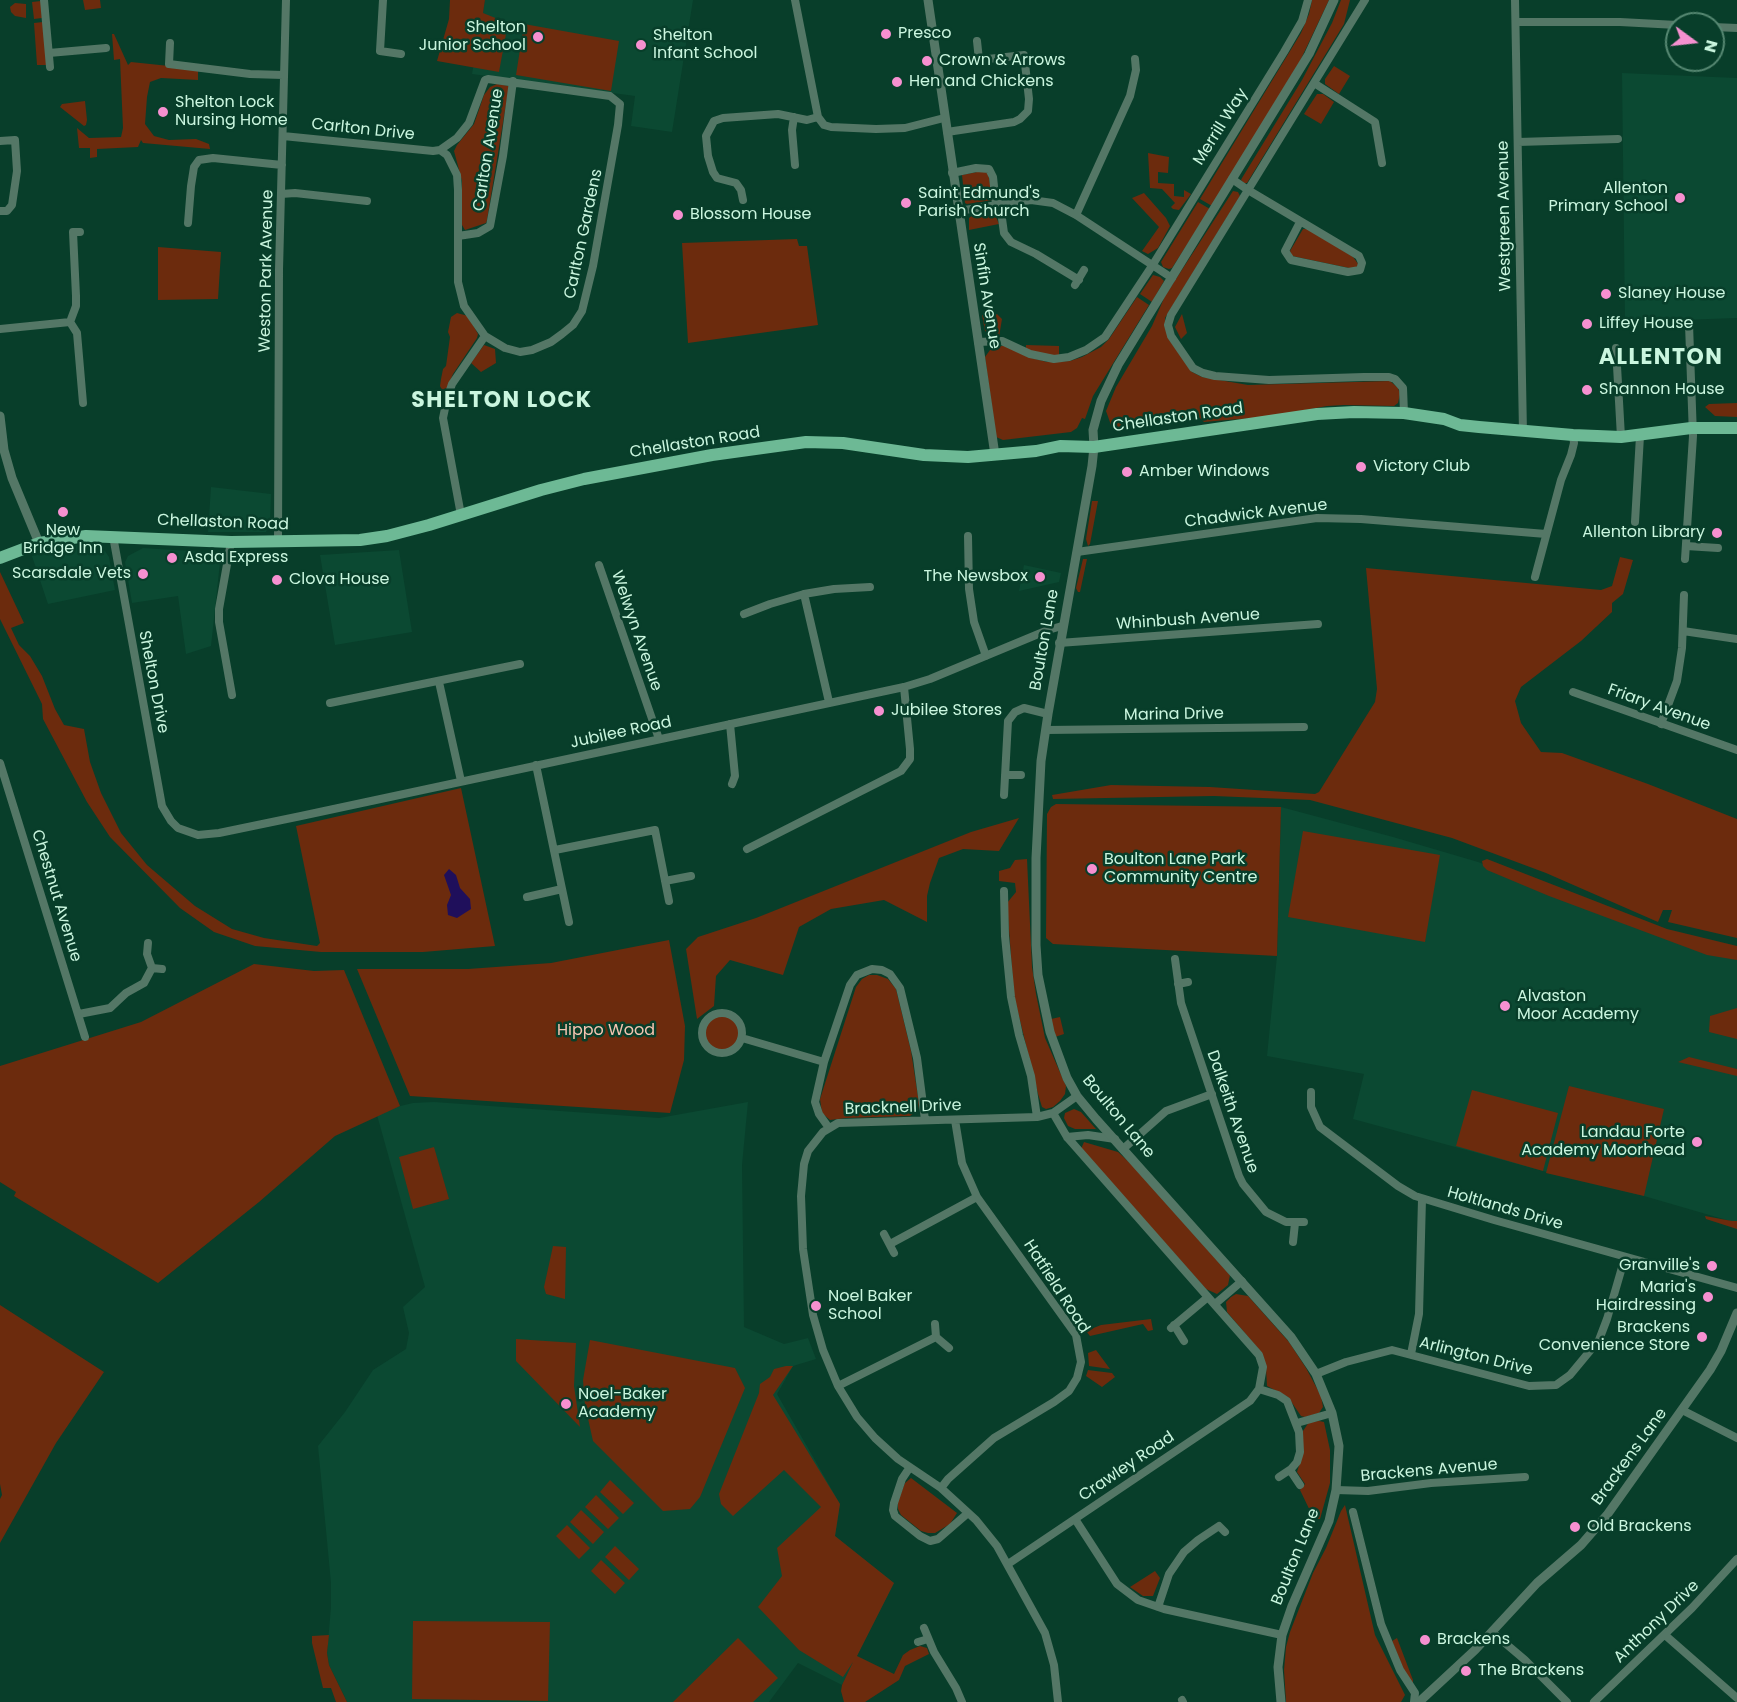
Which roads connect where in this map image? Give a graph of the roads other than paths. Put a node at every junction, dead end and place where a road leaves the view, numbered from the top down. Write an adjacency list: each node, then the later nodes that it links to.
1 (44, 0): 15 (street)
2 (286, 0): 19 (street, Weston Park Avenue)
3 (382, 0): 16 (street)
4 (795, 0): 23 (street)
5 (928, 0): 25 (street, Sinfin Avenue)
6 (1308, 0): 49 (street, Merrill Way)
7 (1334, 0): 36 (street)
8 (1365, 0): 21 (street)
9 (1515, 0): 10 (street, Westgreen Avenue)
10 (1516, 22): 11 (street); 30 (street, Westgreen Avenue)
11 (1665, 24)
12 (977, 41): 26 (street)
13 (170, 43): 19 (street)
14 (106, 48): 15 (street)
15 (49, 53): 18 (street)
16 (401, 54)
17 (1135, 58): 44 (street)
18 (50, 67)
19 (283, 75): 27 (street, Weston Park Avenue)
20 (513, 81): 24 (street, Carlton Avenue); 31 (street, Carlton Avenue); 48 (street, Carlton Avenue)
21 (1314, 83): 32 (street); 37 (street)
22 (794, 117): 23 (street); 34 (street); 39 (street)
23 (818, 117): 25 (street)
24 (619, 118): 55 (street, Carlton Gardens)
25 (944, 118): 26 (street, Sinfin Avenue)
26 (947, 132): 35 (street, Sinfin Avenue)
27 (283, 136): 31 (street, Carlton Drive); 33 (street, Weston Park Avenue)
28 (1618, 139): 30 (street)
29 (0, 141): 42 (street)
30 (1518, 142): 63 (street, Westgreen Avenue)
31 (440, 150): 48 (street, Carlton Avenue)
32 (1382, 163)
33 (282, 165): 38 (street, Weston Park Avenue); 46 (street)
34 (795, 165)
35 (952, 173): 41 (street); 43 (street, Sinfin Avenue)
36 (1232, 179): 37 (street); 51 (street)
37 (1248, 190): 45 (street); 59 (street, Chellaston Road)
38 (281, 194): 40 (street); 75 (street, Weston Park Avenue)
39 (743, 200)
40 (367, 201)
41 (998, 205): 43 (street); 44 (street); 50 (street)
42 (0, 211)
43 (958, 212): 56 (street, Sinfin Avenue)
44 (1076, 215): 49 (street)
45 (1300, 222): 45 (street)
46 (188, 223)
47 (80, 232): 52 (street)
48 (458, 236): 55 (street, Carlton Avenue)
49 (1152, 266): 51 (street); 56 (street)
50 (1084, 270)
51 (1172, 278): 67 (street)
52 (70, 322): 54 (street); 58 (street)
53 (1689, 324): 61 (street)
54 (0, 329)
55 (485, 336): 69 (street)
56 (978, 342): 68 (street, Sinfin Avenue)
57 (1616, 348): 66 (street)
58 (83, 403)
59 (1404, 413): 63 (main road, Chellaston Road); 67 (main road, Chellaston Road)
60 (0, 416): 76 (street)
61 (1692, 428): 62 (main road, Chellaston Road); 65 (main road, Chellaston Road); 77 (street)
62 (1737, 428)
63 (1523, 432): 64 (main road, Chellaston Road)
64 (1574, 435): 66 (main road, Chellaston Road); 71 (street)
65 (1640, 436): 66 (main road, Chellaston Road); 70 (street)
66 (1621, 437)
67 (1094, 447): 68 (main road, Chellaston Road); 79 (street, Boulton Lane)
68 (994, 455): 69 (main road, Chellaston Road)
69 (461, 515): 75 (main road, Chellaston Road)
70 (1635, 522)
71 (1546, 534): 79 (street, Chadwick Avenue); 83 (street)
72 (113, 536): 74 (main road, Chellaston Road); 76 (main road, Chellaston Road); 115 (street, Shelton Drive)
73 (968, 536): 93 (street)
74 (231, 542): 75 (main road, Chellaston Road); 98 (street)
75 (278, 542)
76 (39, 543): 80 (main road, Chellaston Road)
77 (1686, 546): 78 (street); 81 (street)
78 (1718, 548)
79 (1077, 552): 89 (street, Boulton Lane)
80 (0, 558)
81 (1685, 560)
82 (598, 565): 106 (street, Welwyn Avenue)
83 (1535, 577)
84 (870, 587): 85 (street)
85 (804, 594): 87 (street); 99 (street)
86 (1684, 595): 90 (street)
87 (744, 614)
88 (1318, 624): 92 (street, Whinbush Avenue)
89 (1062, 626): 92 (street, Boulton Lane); 93 (street, Jubilee Road)
90 (1683, 631): 91 (street); 103 (street)
91 (1737, 639)
92 (1059, 643): 101 (street, Boulton Lane)
93 (986, 656): 96 (street, Jubilee Road)
94 (520, 664): 95 (street)
95 (439, 682): 100 (street); 112 (street)
96 (904, 687): 99 (street, Jubilee Road); 116 (street)
97 (1573, 692): 103 (street, Friary Avenue)
98 (232, 695)
99 (829, 702): 102 (street, Jubilee Road)
100 (330, 703)
101 (1048, 714): 105 (street, Boulton Lane); 110 (street)
102 (730, 724): 106 (street, Jubilee Road); 113 (street)
103 (1661, 724): 107 (street, Friary Avenue)
104 (1304, 726): 105 (street, Marina Drive)
105 (1046, 730): 137 (street, Boulton Lane)
106 (659, 739): 109 (street, Jubilee Road)
107 (1737, 750)
108 (0, 763): 131 (street, Chestnut Avenue)
109 (536, 765): 112 (street, Jubilee Road); 117 (street)
110 (1005, 775): 111 (street); 114 (street)
111 (1021, 775)
112 (460, 781): 115 (street, Jubilee Road)
113 (732, 784)
114 (1004, 795)
115 (178, 828)
116 (747, 849)
117 (555, 850): 119 (street); 120 (street)
118 (691, 876): 119 (street)
119 (665, 881): 123 (street)
120 (562, 889): 122 (street); 124 (street)
121 (1004, 891): 139 (street)
122 (527, 897)
123 (669, 901)
124 (569, 922)
125 (148, 943): 127 (street)
126 (1175, 959): 130 (street, Dalkeith Avenue)
127 (152, 968): 128 (street); 131 (street)
128 (162, 969)
129 (1188, 982): 130 (street)
130 (1178, 984): 136 (street, Dalkeith Avenue)
131 (78, 1014): 132 (street, Chestnut Avenue)
132 (86, 1037)
133 (742, 1038): 133 (street); 134 (street)
134 (824, 1062): 140 (street); 142 (street)
135 (1311, 1092): 147 (street, Holtlands Drive)
136 (1212, 1094): 145 (street); 148 (street, Dalkeith Avenue)
137 (1077, 1096): 138 (street); 144 (street, Boulton Lane)
138 (1053, 1113): 139 (street, Bracknell Drive); 143 (street)
139 (1037, 1117): 141 (street, Bracknell Drive)
140 (925, 1120): 141 (street, Bracknell Drive); 142 (street, Bracknell Drive)
141 (955, 1120): 146 (street, Hatfield Road)
142 (829, 1128): 166 (street, Bracknell Drive)
143 (1067, 1137): 144 (street); 157 (street)
144 (1115, 1139): 145 (street, Boulton Lane)
145 (1123, 1149): 155 (street, Boulton Lane)
146 (977, 1197): 152 (street); 177 (street, Hatfield Road)
147 (1422, 1199): 154 (street, Holtlands Drive); 164 (street)
148 (1295, 1222): 149 (street, Dalkeith Avenue); 151 (street)
149 (1304, 1222)
150 (884, 1234): 152 (street)
151 (1293, 1242)
152 (890, 1244): 153 (street)
153 (894, 1253)
154 (1625, 1257): 156 (street, Holtlands Drive); 164 (street, Arlington Drive)
155 (1242, 1281): 158 (street); 165 (street, Boulton Lane)
156 (1737, 1288)
157 (1208, 1297): 158 (street); 162 (street)
158 (1215, 1304): 167 (street)
159 (1737, 1312): 168 (street, Brackens Lane)
160 (935, 1324): 161 (street)
161 (936, 1337): 163 (street); 166 (street)
162 (1184, 1341)
163 (950, 1348)
164 (1411, 1354): 165 (street, Arlington Drive)
165 (1316, 1374): 169 (street, Boulton Lane)
166 (838, 1386): 172 (street, Bracknell Drive)
167 (1259, 1389): 170 (street); 181 (street, Crawley Road)
168 (1682, 1410): 171 (street); 187 (street, Brackens Lane)
169 (1332, 1413): 170 (street); 178 (street, Boulton Lane)
170 (1297, 1423): 173 (street)
171 (1737, 1438)
172 (910, 1467): 177 (street, Bracknell Drive); 180 (street)
173 (1290, 1470): 174 (street); 176 (street, Boulton Lane)
174 (1279, 1477)
175 (1525, 1477): 178 (street, Brackens Avenue)
176 (1300, 1485)
177 (941, 1488): 180 (street, Bracknell Drive)
178 (1336, 1490): 188 (street, Boulton Lane)
179 (1353, 1512): 196 (street)
180 (968, 1513): 184 (street, Bracknell Drive)
181 (1075, 1519): 184 (street, Crawley Road); 185 (street)
182 (1225, 1532): 185 (street)
183 (1737, 1559): 189 (street, Anthony Drive)
184 (1008, 1564): 194 (street, Bracknell Drive)
185 (1158, 1607): 188 (street)
186 (924, 1628): 190 (street)
187 (1492, 1632): 197 (street, Brackens Lane); 198 (street)
188 (1282, 1635): 195 (street, Boulton Lane)
189 (1665, 1635): 192 (street); 199 (street, Anthony Drive)
190 (928, 1639): 191 (street); 193 (street)
191 (918, 1642)
192 (1737, 1698)
193 (962, 1702)
194 (1058, 1702)
195 (1281, 1702)
196 (1414, 1702)
197 (1419, 1702)
198 (1567, 1702)
199 (1594, 1702)

